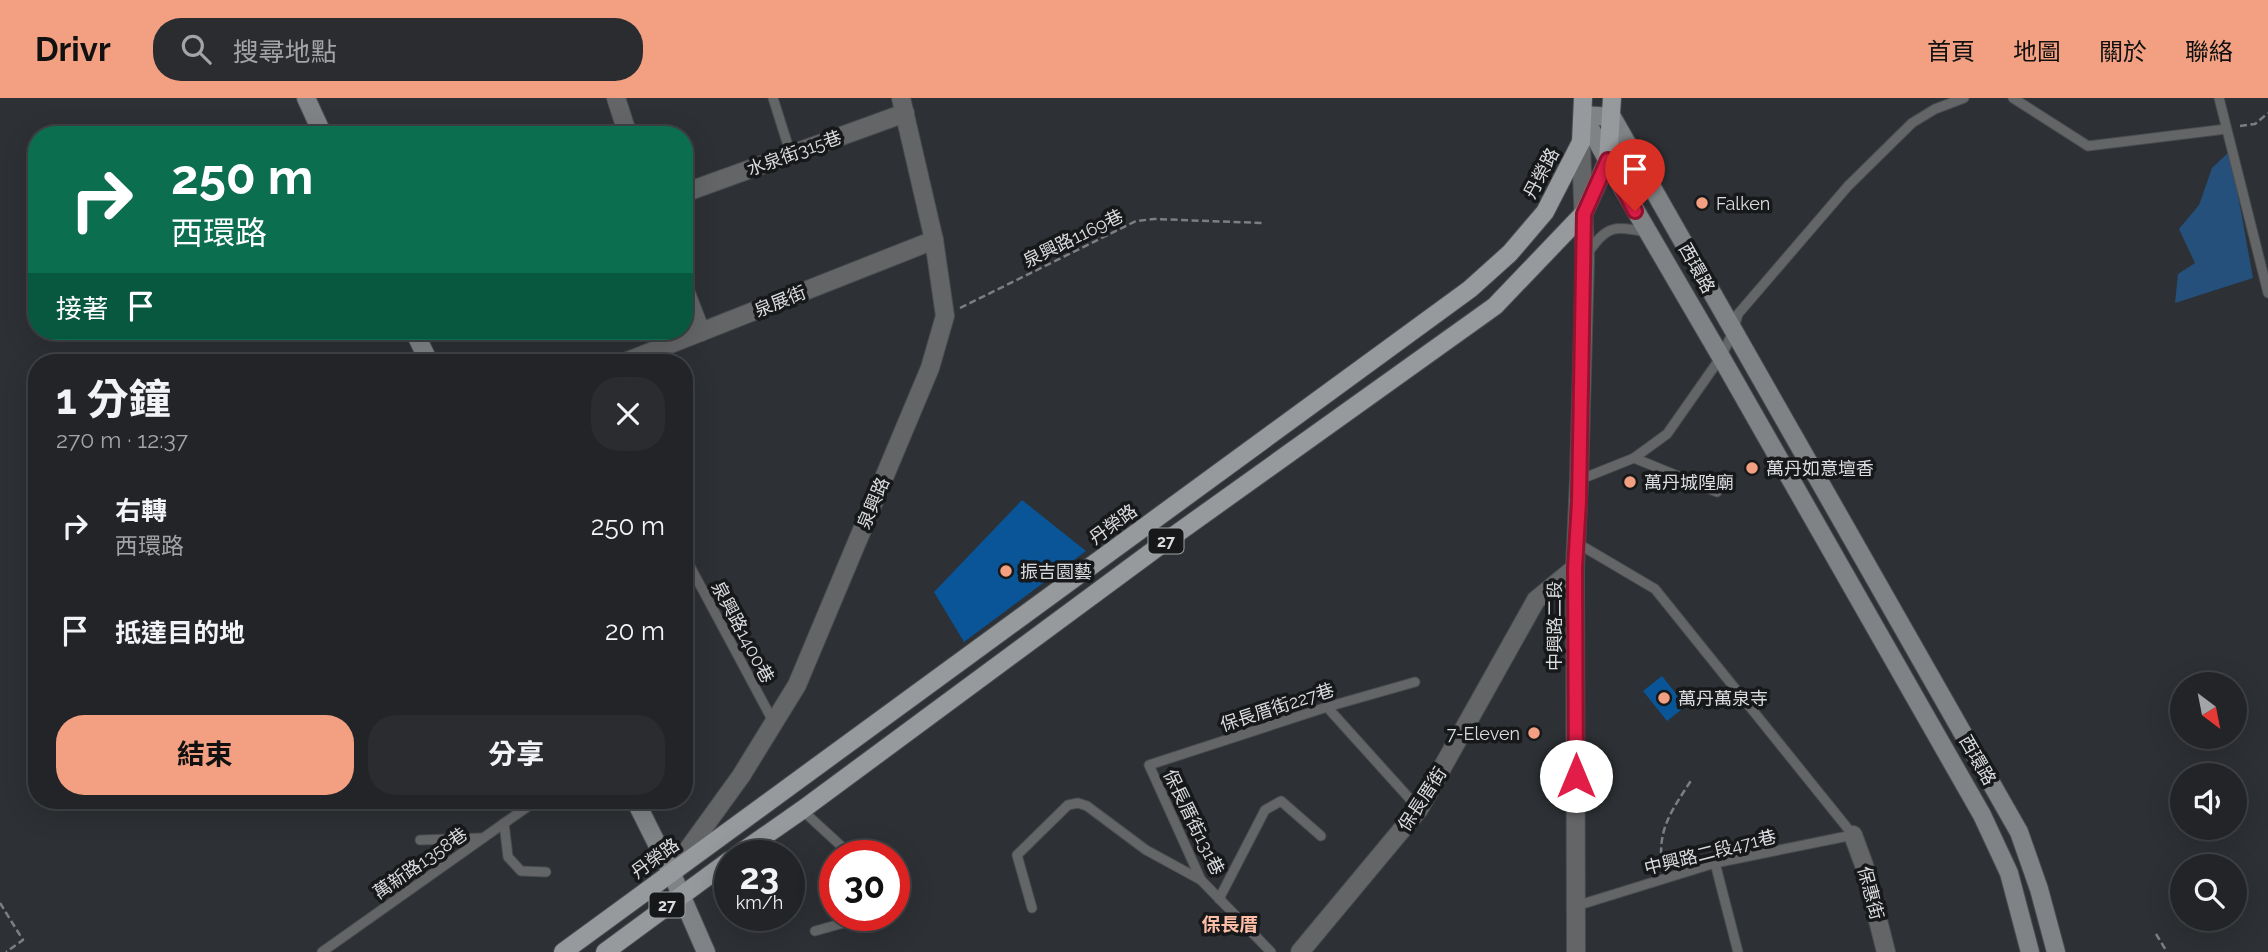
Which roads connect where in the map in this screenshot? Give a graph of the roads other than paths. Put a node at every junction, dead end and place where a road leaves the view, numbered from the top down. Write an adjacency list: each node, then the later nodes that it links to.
1 (306, 98): 11 (street)
2 (616, 98): 12 (street)
3 (773, 98): 15 (lane)
4 (1612, 98): 10 (main road, 中興路二段 / 27)
5 (1964, 98): 25 (lane)
6 (2013, 98): 13 (lane)
7 (2219, 98): 13 (lane)
8 (903, 106): 15 (street, 水泉街315巷); 20 (street, 泉興路)
9 (1583, 106): 10 (street); 14 (main road, 中興路二段 / 27); 16 (street, 西環路)
10 (1612, 117): 16 (main road, 中興路二段 / 27); 25 (street, 西環路)
11 (319, 126)
12 (625, 126)
13 (2226, 129): 22 (lane)
14 (1581, 142): 18 (street, 中興路二段); 33 (main road, 丹榮路 / 27)
15 (791, 155): 17 (street, 水泉街315巷)
16 (1608, 160): 18 (main road, 中興路二段 / 27); 19 (street, 西環路)
17 (693, 190)
18 (1584, 214): 21 (street, 中興路二段); 35 (main road, 27)
19 (1648, 232): 21 (lane); 29 (street, 西環路)
20 (934, 240): 24 (street, 泉展街); 40 (street, 泉興路)
21 (1585, 258): 31 (street, 中興路二段)
22 (2268, 293)
23 (693, 311): 24 (street)
24 (701, 332): 26 (street, 泉展街)
25 (1734, 332): 29 (lane); 74 (street, 西環路)
26 (693, 335)
27 (681, 340): 28 (street, 泉展街)
28 (645, 354)
29 (1721, 357): 30 (lane); 73 (street, 西環路)
30 (1634, 458): 31 (lane); 32 (lane)
31 (1579, 480): 34 (street, 中興路二段)
32 (1717, 492)
33 (1143, 528): 35 (main road); 56 (main road, 丹榮路 / 27)
34 (1577, 543): 36 (street, 中興路二段); 47 (lane)
35 (1158, 547): 45 (main road, 27)
36 (1575, 568): 44 (street, 保長厝街); 60 (street, 中興路二段)
37 (693, 572): 40 (lane, 泉興路1400巷)
38 (1415, 682): 39 (lane, 保長厝街227巷)
39 (1327, 708): 41 (lane, 保長厝街227巷); 44 (lane)
40 (774, 723): 56 (street, 泉興路)
41 (1149, 765): 57 (lane, 保長厝街131巷)
42 (524, 809): 46 (lane, 萬新路1358巷)
43 (640, 809): 56 (street)
44 (1419, 809): 69 (street, 保長厝街)
45 (802, 810): 51 (main road, 27); 52 (lane)
46 (504, 823): 49 (lane, 萬新路1358巷); 55 (lane)
47 (1853, 835): 53 (lane, 中興路二段471巷); 72 (street, 保惠街)
48 (1321, 836): 59 (lane)
49 (483, 838): 50 (lane); 64 (lane, 萬新路1358巷)
50 (420, 840)
51 (759, 840)
52 (835, 840)
53 (1715, 863): 60 (lane, 中興路二段471巷); 71 (lane)
54 (714, 871): 58 (main road, 27)
55 (546, 872)
56 (671, 872): 58 (street); 65 (main road, 丹榮路 / 27)
57 (1201, 880): 59 (lane, 保長厝街131巷); 61 (lane)
58 (681, 895): 66 (main road, 27); 67 (street)
59 (1219, 899): 68 (lane, 保長厝街131巷)
60 (1576, 906): 70 (street, 中興路二段)
61 (1032, 908)
62 (819, 930): 63 (lane)
63 (815, 931)
64 (322, 952)
65 (563, 952)
66 (606, 952)
67 (706, 952)
68 (1271, 952)
69 (1300, 952)
70 (1576, 952)
71 (1738, 952)
72 (1886, 952)
73 (2030, 952)
74 (2056, 952)

